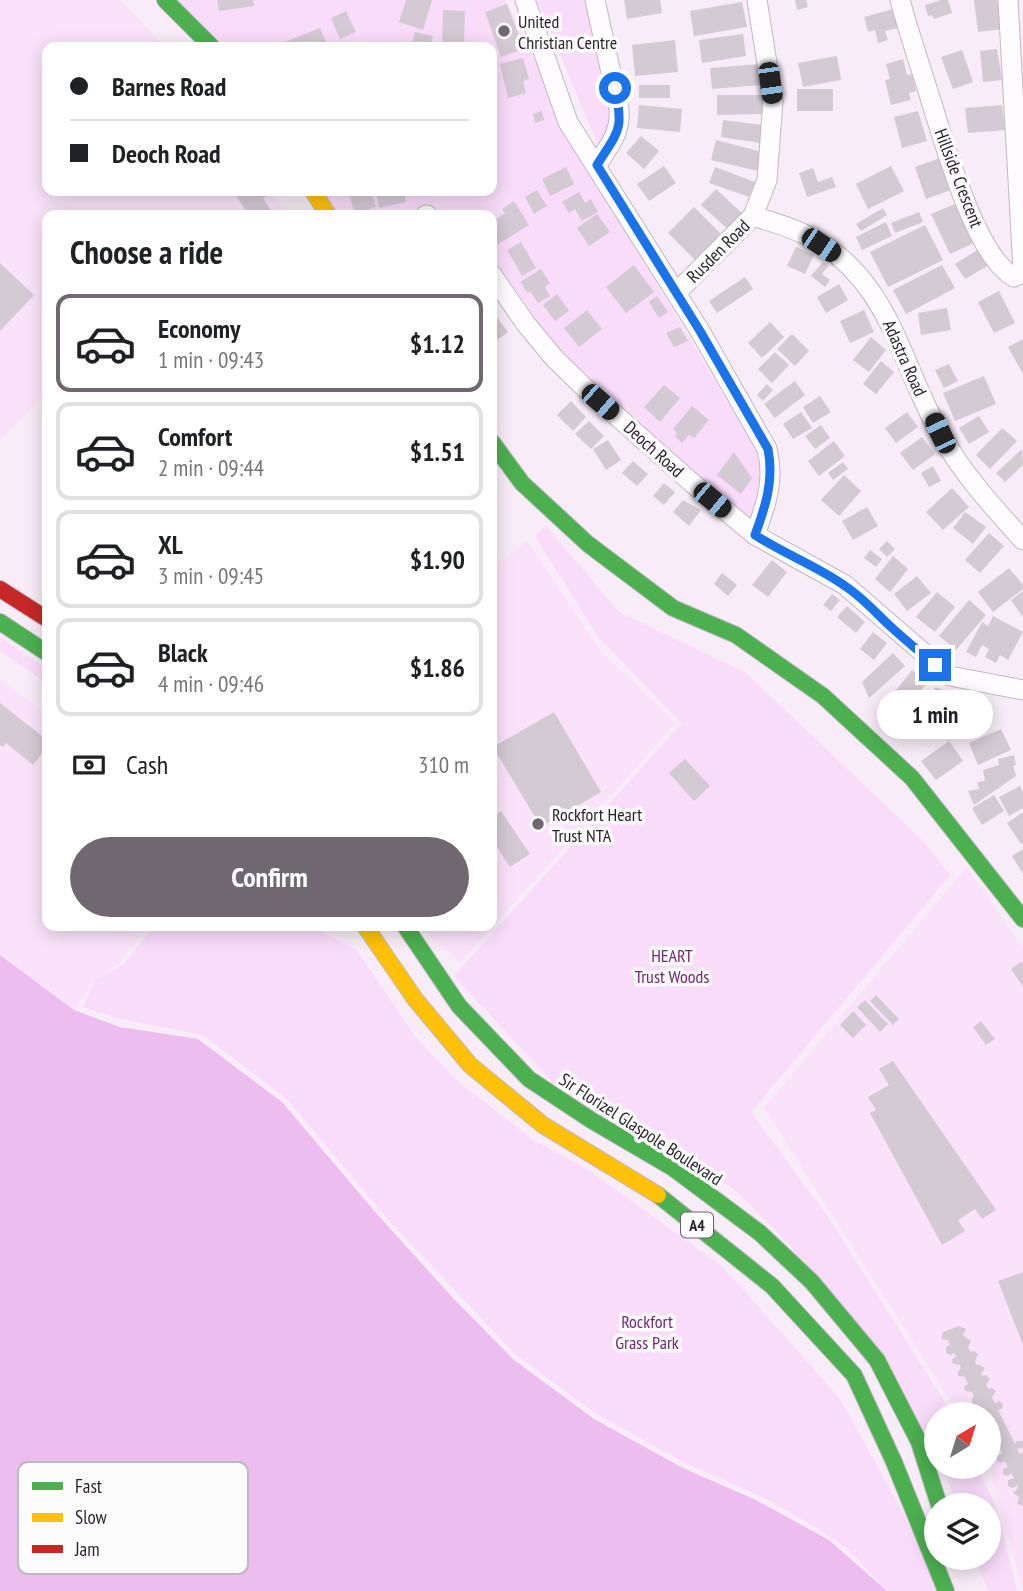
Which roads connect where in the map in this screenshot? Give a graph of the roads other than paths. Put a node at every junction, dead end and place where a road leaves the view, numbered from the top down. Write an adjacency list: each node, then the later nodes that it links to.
1 (165, 0): 7 (main road)
2 (525, 0): 8 (street)
3 (595, 0): 8 (street)
4 (757, 0): 9 (street, Rusden Road)
5 (900, 0): 6 (street, Hillside Crescent)
6 (1008, 0)
7 (207, 42)
8 (597, 165): 11 (street)
9 (753, 216): 11 (street, Rusden Road); 14 (street, Adastra Road)
10 (497, 282): 13 (street, Deoch Road)
11 (676, 293): 13 (street)
12 (497, 449): 20 (main road)
13 (755, 535): 19 (street, Deoch Road)
14 (1023, 540)
15 (0, 589): 16 (main road)
16 (42, 616)
17 (0, 622): 18 (main road)
18 (42, 650)
19 (1023, 690)
20 (1023, 919)
21 (368, 931): 24 (main road, A4)
22 (408, 931): 23 (main road, Sir Florizel Glaspole Boulevard / A4)
23 (935, 1493)
24 (946, 1591)

